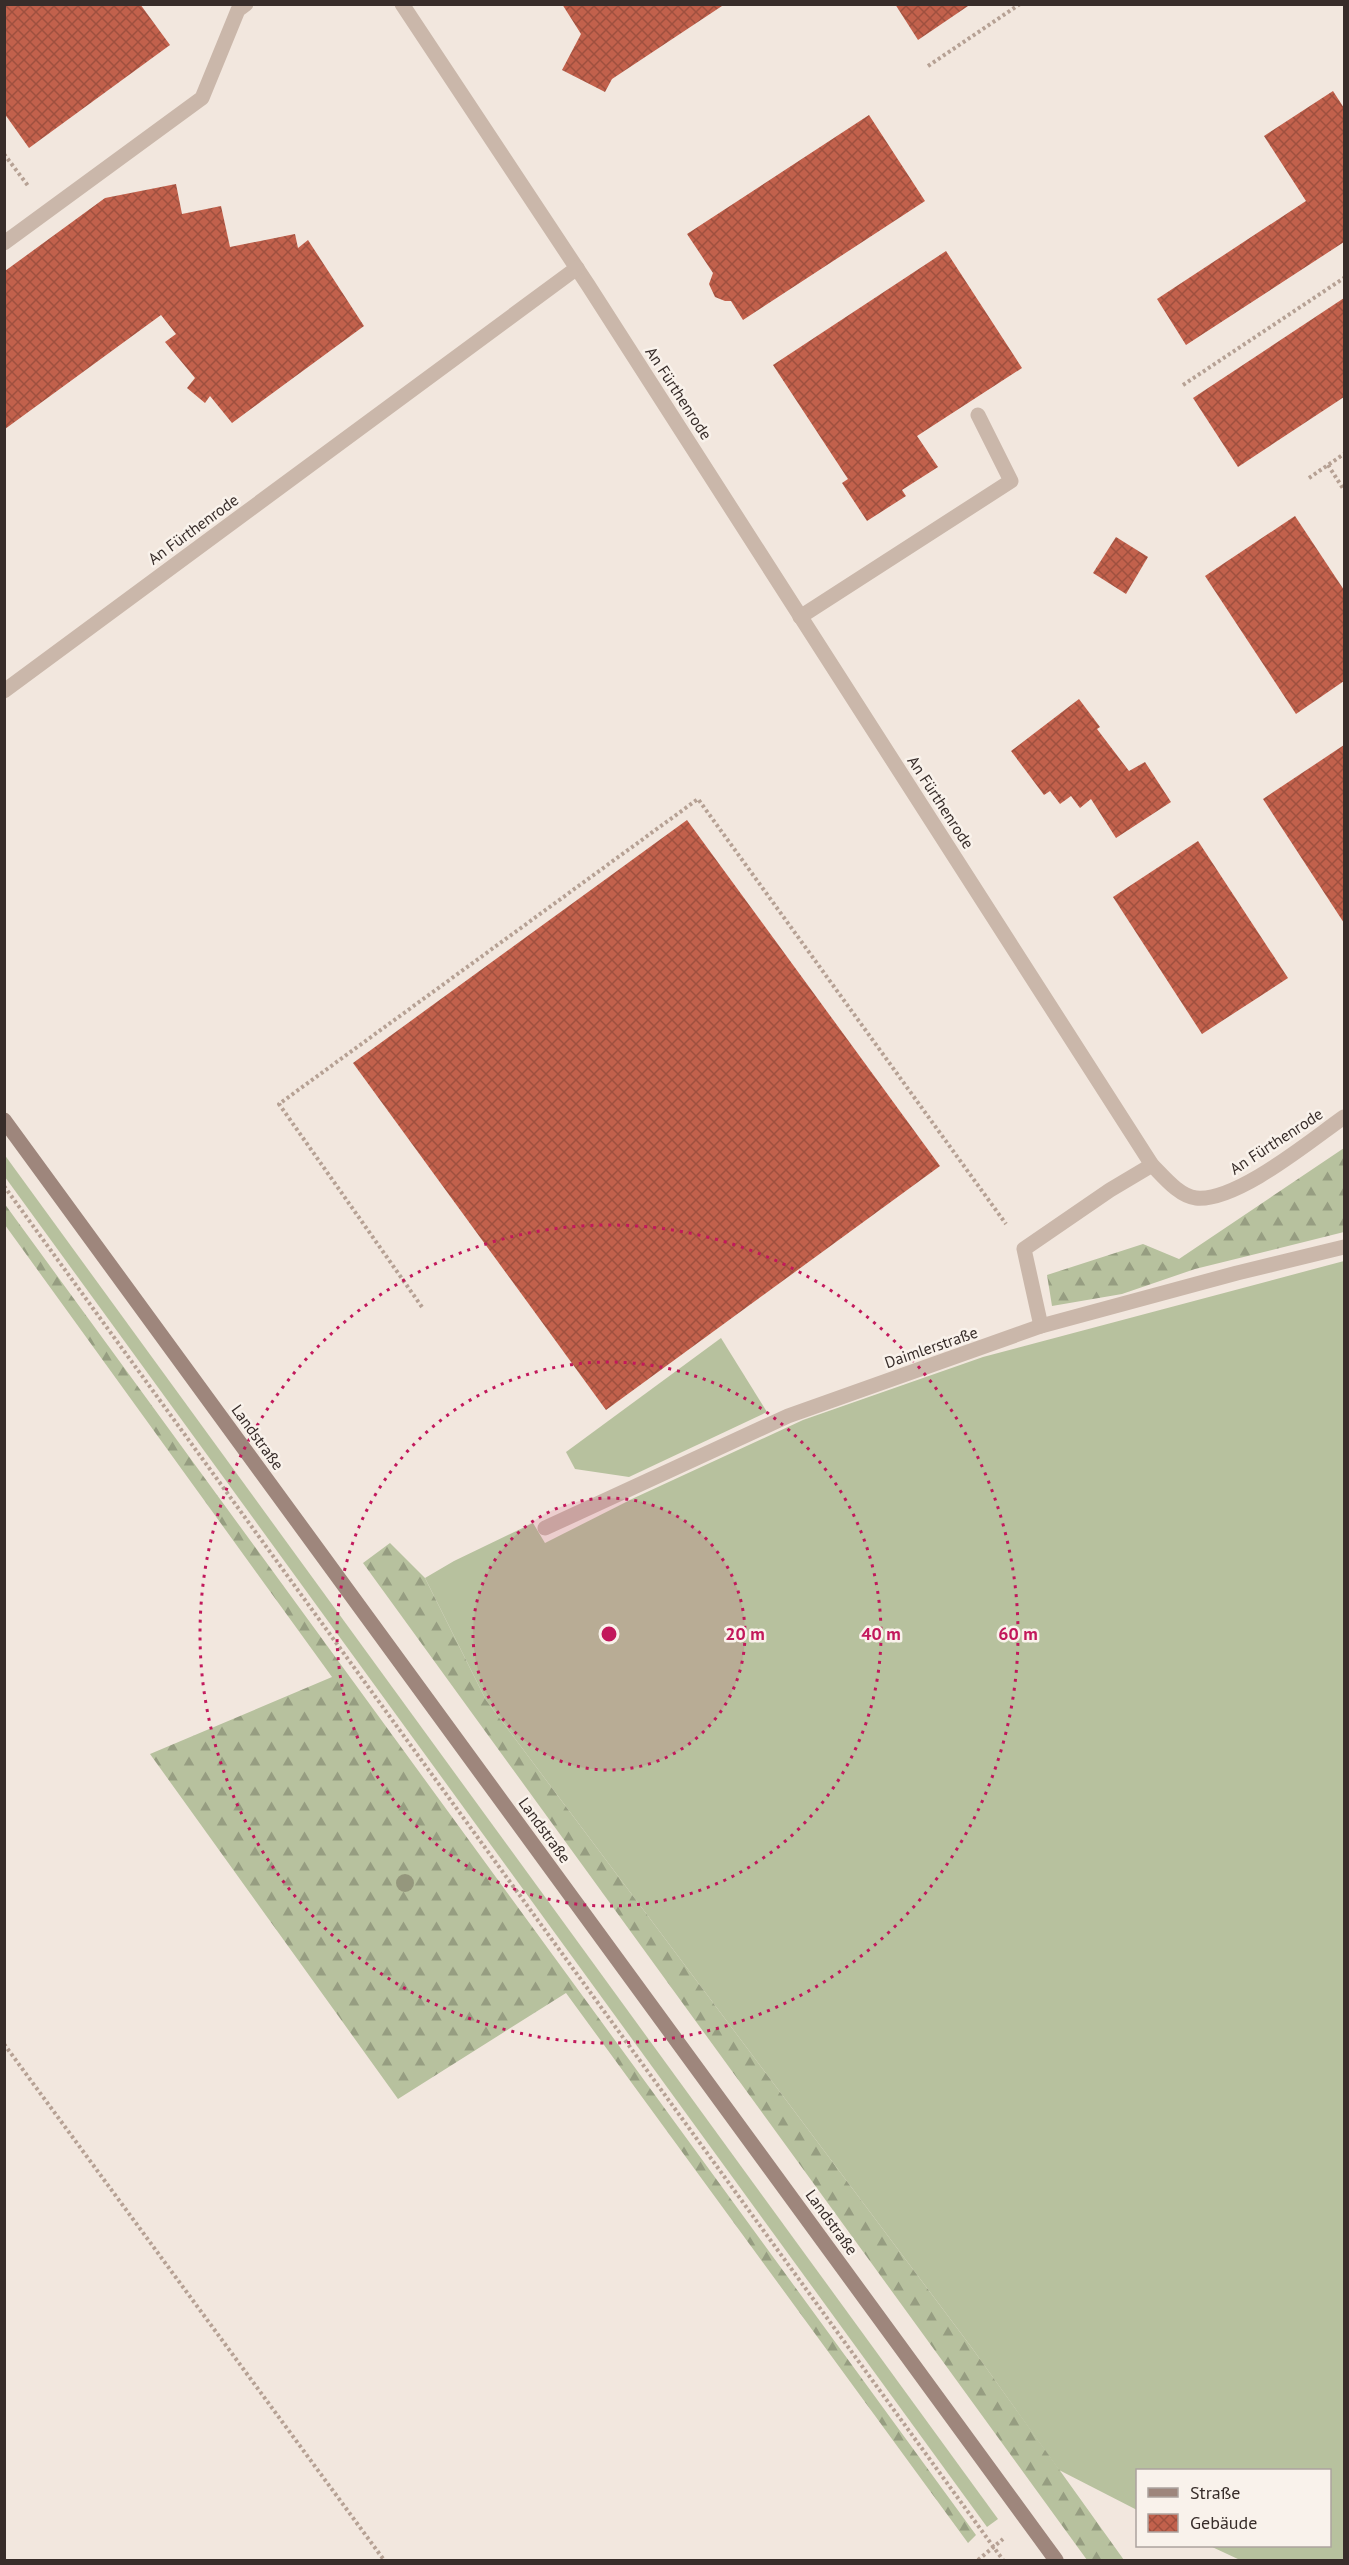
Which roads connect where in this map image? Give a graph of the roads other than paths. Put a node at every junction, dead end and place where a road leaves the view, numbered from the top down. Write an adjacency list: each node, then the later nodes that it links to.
1 (246, 4): 3 (street)
2 (402, 4): 4 (street, An Fürthenrode)
3 (4, 243)
4 (577, 268): 6 (street, An Fürthenrode); 7 (street, An Fürthenrode)
5 (978, 415): 6 (street)
6 (800, 616): 10 (street, An Fürthenrode)
7 (4, 691)
8 (1344, 1117): 10 (street, An Fürthenrode)
9 (4, 1120): 14 (street, Landstraße)
10 (1152, 1165): 12 (street)
11 (1344, 1247): 12 (street, Daimlerstraße)
12 (1041, 1326): 13 (street, Daimlerstraße)
13 (545, 1528)
14 (1056, 2560)

